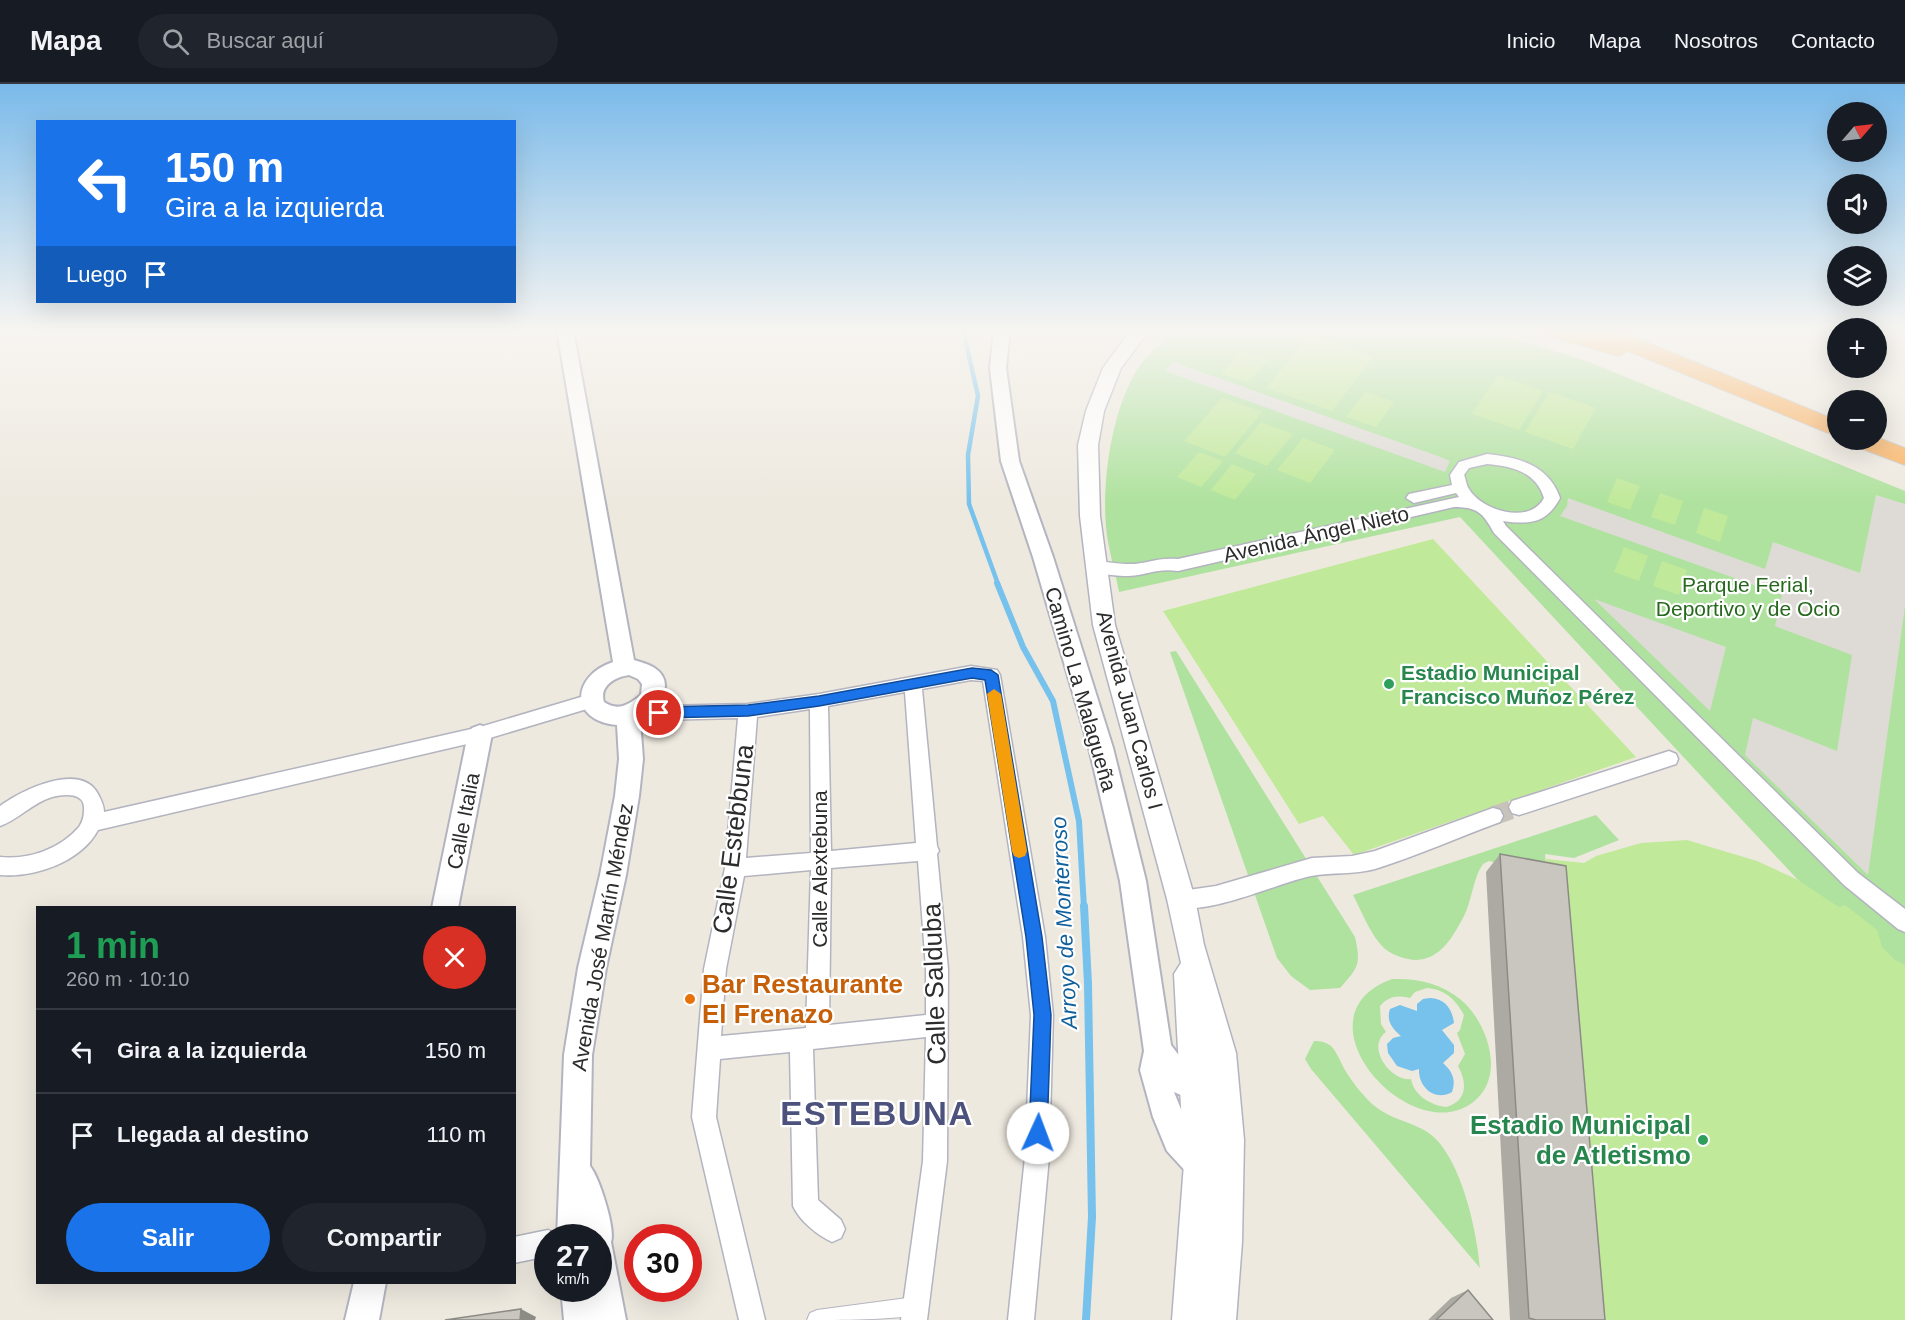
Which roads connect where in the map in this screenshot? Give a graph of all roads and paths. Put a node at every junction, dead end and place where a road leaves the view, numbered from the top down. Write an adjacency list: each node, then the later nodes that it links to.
1 (575, 388): 19 (street)
2 (1001, 388): 42 (street, Camino La Malagueña)
3 (1104, 388): 13 (main road, Avenida Juan Carlos I)
4 (1117, 388): 13 (main road, Avenida Juan Carlos I)
5 (1731, 388): 8 (highway)
6 (1772, 388): 7 (highway)
7 (1827, 409)
8 (1827, 426)
9 (1887, 433): 10 (highway)
10 (1905, 440)
11 (1887, 450): 12 (highway)
12 (1905, 457)
13 (1091, 472): 18 (main road, Avenida Juan Carlos I)
14 (1459, 488): 15 (street); 16 (street); 17 (street, Avenida Ángel Nieto)
15 (1471, 502): 16 (street); 17 (street, Avenida Ángel Nieto)
16 (1491, 513): 37 (street)
17 (1161, 562): 18 (street, Avenida Ángel Nieto)
18 (1095, 567): 35 (main road, Avenida Juan Carlos I)
19 (625, 668): 21 (street); 23 (street)
20 (913, 684): 22 (street); 31 (street, Calle Salduba); 63 (street)
21 (591, 700): 23 (street); 25 (street)
22 (819, 701): 24 (street); 32 (street, Calle Alextebuna)
23 (638, 709): 24 (street); 44 (street, Avenida José Martín Méndez)
24 (748, 711): 34 (street, Calle Estebbuna)
25 (480, 734): 30 (street); 36 (street, Calle Italia)
26 (1669, 759): 27 (street)
27 (1519, 807)
28 (2, 814): 30 (street)
29 (1493, 816): 35 (street)
30 (91, 823): 33 (street)
31 (929, 851): 32 (street); 39 (street, Calle Salduba)
32 (821, 861): 34 (street); 40 (street, Calle Alextebuna)
33 (0, 866)
34 (735, 868): 41 (street, Calle Estebbuna)
35 (1181, 899): 38 (main road, Avenida Juan Carlos I)
36 (445, 906)
37 (1905, 922)
38 (1190, 945): 43 (main road, Avenida Juan Carlos I); 49 (main road, Avenida Juan Carlos I)
39 (937, 1025): 40 (street); 56 (street, Calle Salduba)
40 (809, 1038): 41 (street); 48 (street, Calle Alextebuna)
41 (709, 1049): 61 (street, Calle Estebbuna)
42 (1158, 1051): 43 (street); 45 (street, Camino La Malagueña)
43 (1196, 1085): 45 (main road, Avenida Juan Carlos I); 49 (street)
44 (575, 1159): 46 (street, Avenida José Martín Méndez); 47 (street, Avenida José Martín Méndez)
45 (1200, 1164): 64 (main road, Avenida Juan Carlos I)
46 (573, 1224)
47 (595, 1224)
48 (832, 1229)
49 (1225, 1242): 65 (main road, Avenida Juan Carlos I)
50 (534, 1246): 51 (street)
51 (516, 1250)
52 (370, 1284): 57 (street)
53 (579, 1302): 58 (street)
54 (593, 1302): 59 (street)
55 (606, 1302): 60 (street)
56 (914, 1314): 62 (street)
57 (362, 1320)
58 (581, 1320)
59 (595, 1320)
60 (609, 1320)
61 (752, 1320)
62 (817, 1320)
63 (1021, 1320)
64 (1190, 1320)
65 (1218, 1320)

